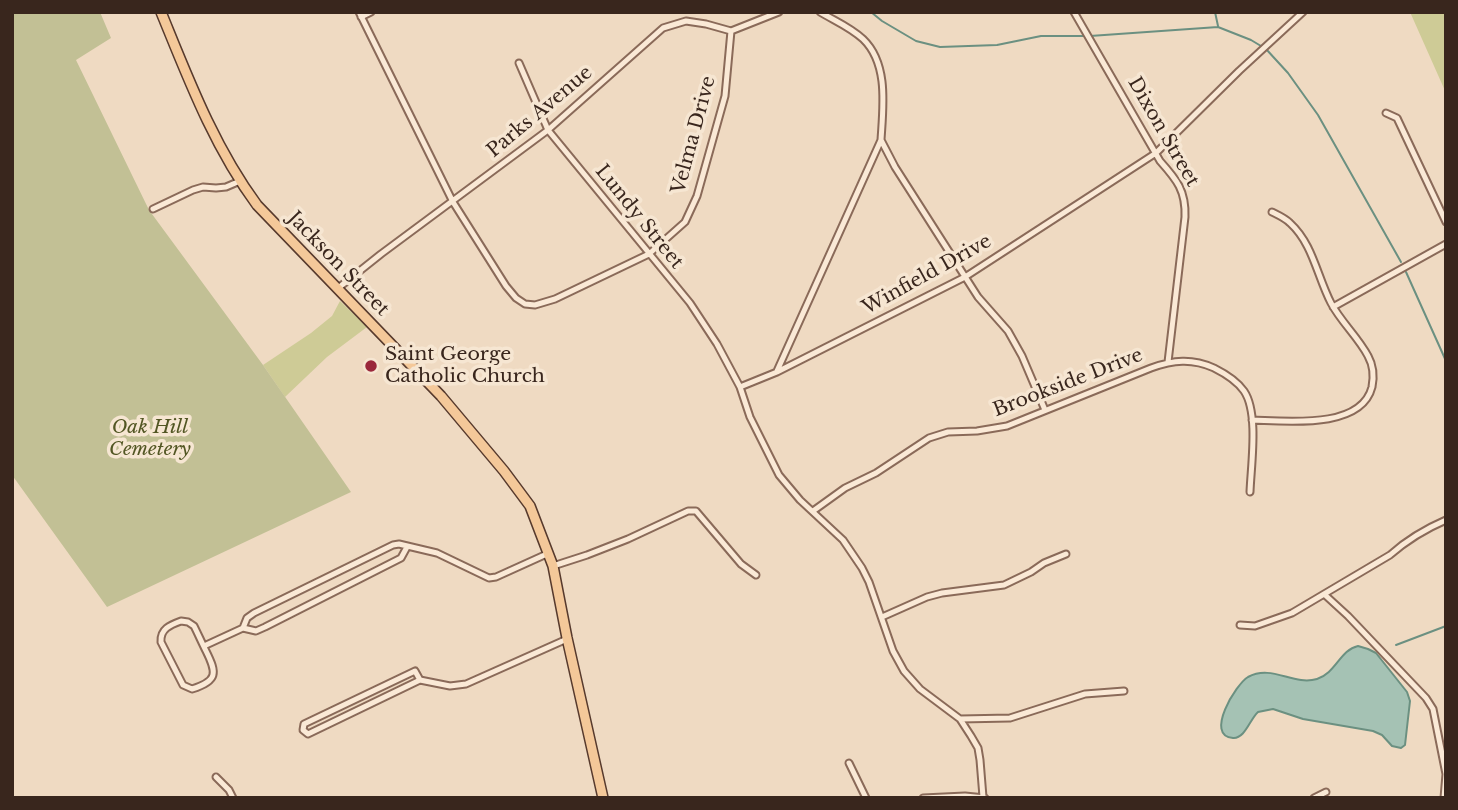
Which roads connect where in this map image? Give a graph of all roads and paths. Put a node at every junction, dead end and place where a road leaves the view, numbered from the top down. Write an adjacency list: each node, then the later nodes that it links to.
1 (161, 12): 14 (main road, Jackson Street)
2 (371, 12): 7 (street)
3 (779, 12): 8 (street)
4 (820, 12): 12 (street)
5 (1074, 12): 13 (street, Dixon Street)
6 (1303, 12): 13 (street, Winfield Drive)
7 (360, 15): 15 (street)
8 (731, 31): 11 (street, Parks Avenue); 20 (street, Velma Drive)
9 (519, 64): 11 (street, Lundy Street)
10 (1386, 113): 18 (street)
11 (548, 130): 15 (street, Parks Avenue); 20 (street, Lundy Street)
12 (881, 140): 21 (street); 25 (street)
13 (1156, 153): 21 (street, Winfield Drive); 24 (street, Dixon Street)
14 (240, 181): 16 (street); 22 (main road, Jackson Street)
15 (453, 202): 20 (street, Velma Drive); 22 (street, Parks Avenue)
16 (153, 209)
17 (1272, 212): 23 (street)
18 (1446, 222)
19 (1446, 244): 23 (street)
20 (649, 254): 26 (street, Lundy Street)
21 (965, 277): 25 (street, Winfield Drive); 27 (street)
22 (337, 289): 33 (main road, Jackson Street)
23 (1333, 307): 28 (street)
24 (1168, 362): 27 (street, Brookside Drive); 28 (street, Brookside Drive)
25 (776, 372): 26 (street, Winfield Drive)
26 (740, 387): 30 (street, Lundy Street)
27 (1045, 410): 30 (street, Brookside Drive)
28 (1252, 420): 29 (street, Brookside Drive)
29 (1250, 492)
30 (813, 511): 38 (street, Lundy Street)
31 (1446, 520): 37 (street)
32 (407, 547): 33 (street); 40 (street); 40 (street)
33 (549, 553): 35 (main road, Jackson Street)
34 (1066, 554): 38 (street)
35 (553, 566): 36 (street); 41 (main road, Jackson Street)
36 (756, 575)
37 (1324, 594): 39 (street); 47 (street)
38 (882, 617): 45 (street, Lundy Street)
39 (1240, 625)
40 (243, 628): 42 (street)
41 (567, 638): 43 (street); 52 (main road, Jackson Street)
42 (204, 646): 42 (street)
43 (420, 680): 43 (street)
44 (1124, 691): 45 (street)
45 (960, 719): 50 (street)
46 (849, 763): 53 (street)
47 (1446, 774): 56 (street)
48 (216, 777): 51 (street)
49 (1326, 792): 55 (street)
50 (984, 797): 54 (street)
51 (233, 798)
52 (603, 798)
53 (866, 798)
54 (923, 798)
55 (1314, 798)
56 (1444, 798)

